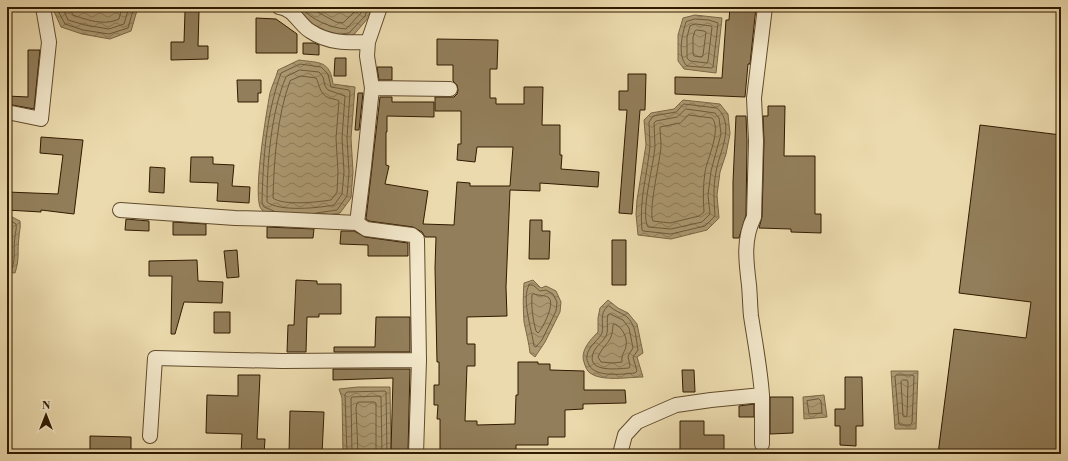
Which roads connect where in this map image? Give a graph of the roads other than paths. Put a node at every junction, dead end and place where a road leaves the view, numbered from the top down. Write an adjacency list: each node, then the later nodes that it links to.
1 (43, 7): 8 (street)
2 (279, 7): 5 (street)
3 (380, 7): 5 (street)
4 (765, 7): 12 (street)
5 (368, 42): 6 (street)
6 (372, 88): 7 (street); 10 (street)
7 (450, 89)
8 (7, 112)
9 (120, 210): 10 (street)
10 (357, 223): 11 (street)
11 (419, 360): 13 (street); 15 (street)
12 (762, 395): 14 (street); 16 (street)
13 (150, 436)
14 (762, 444)
15 (416, 454)
16 (620, 454)

